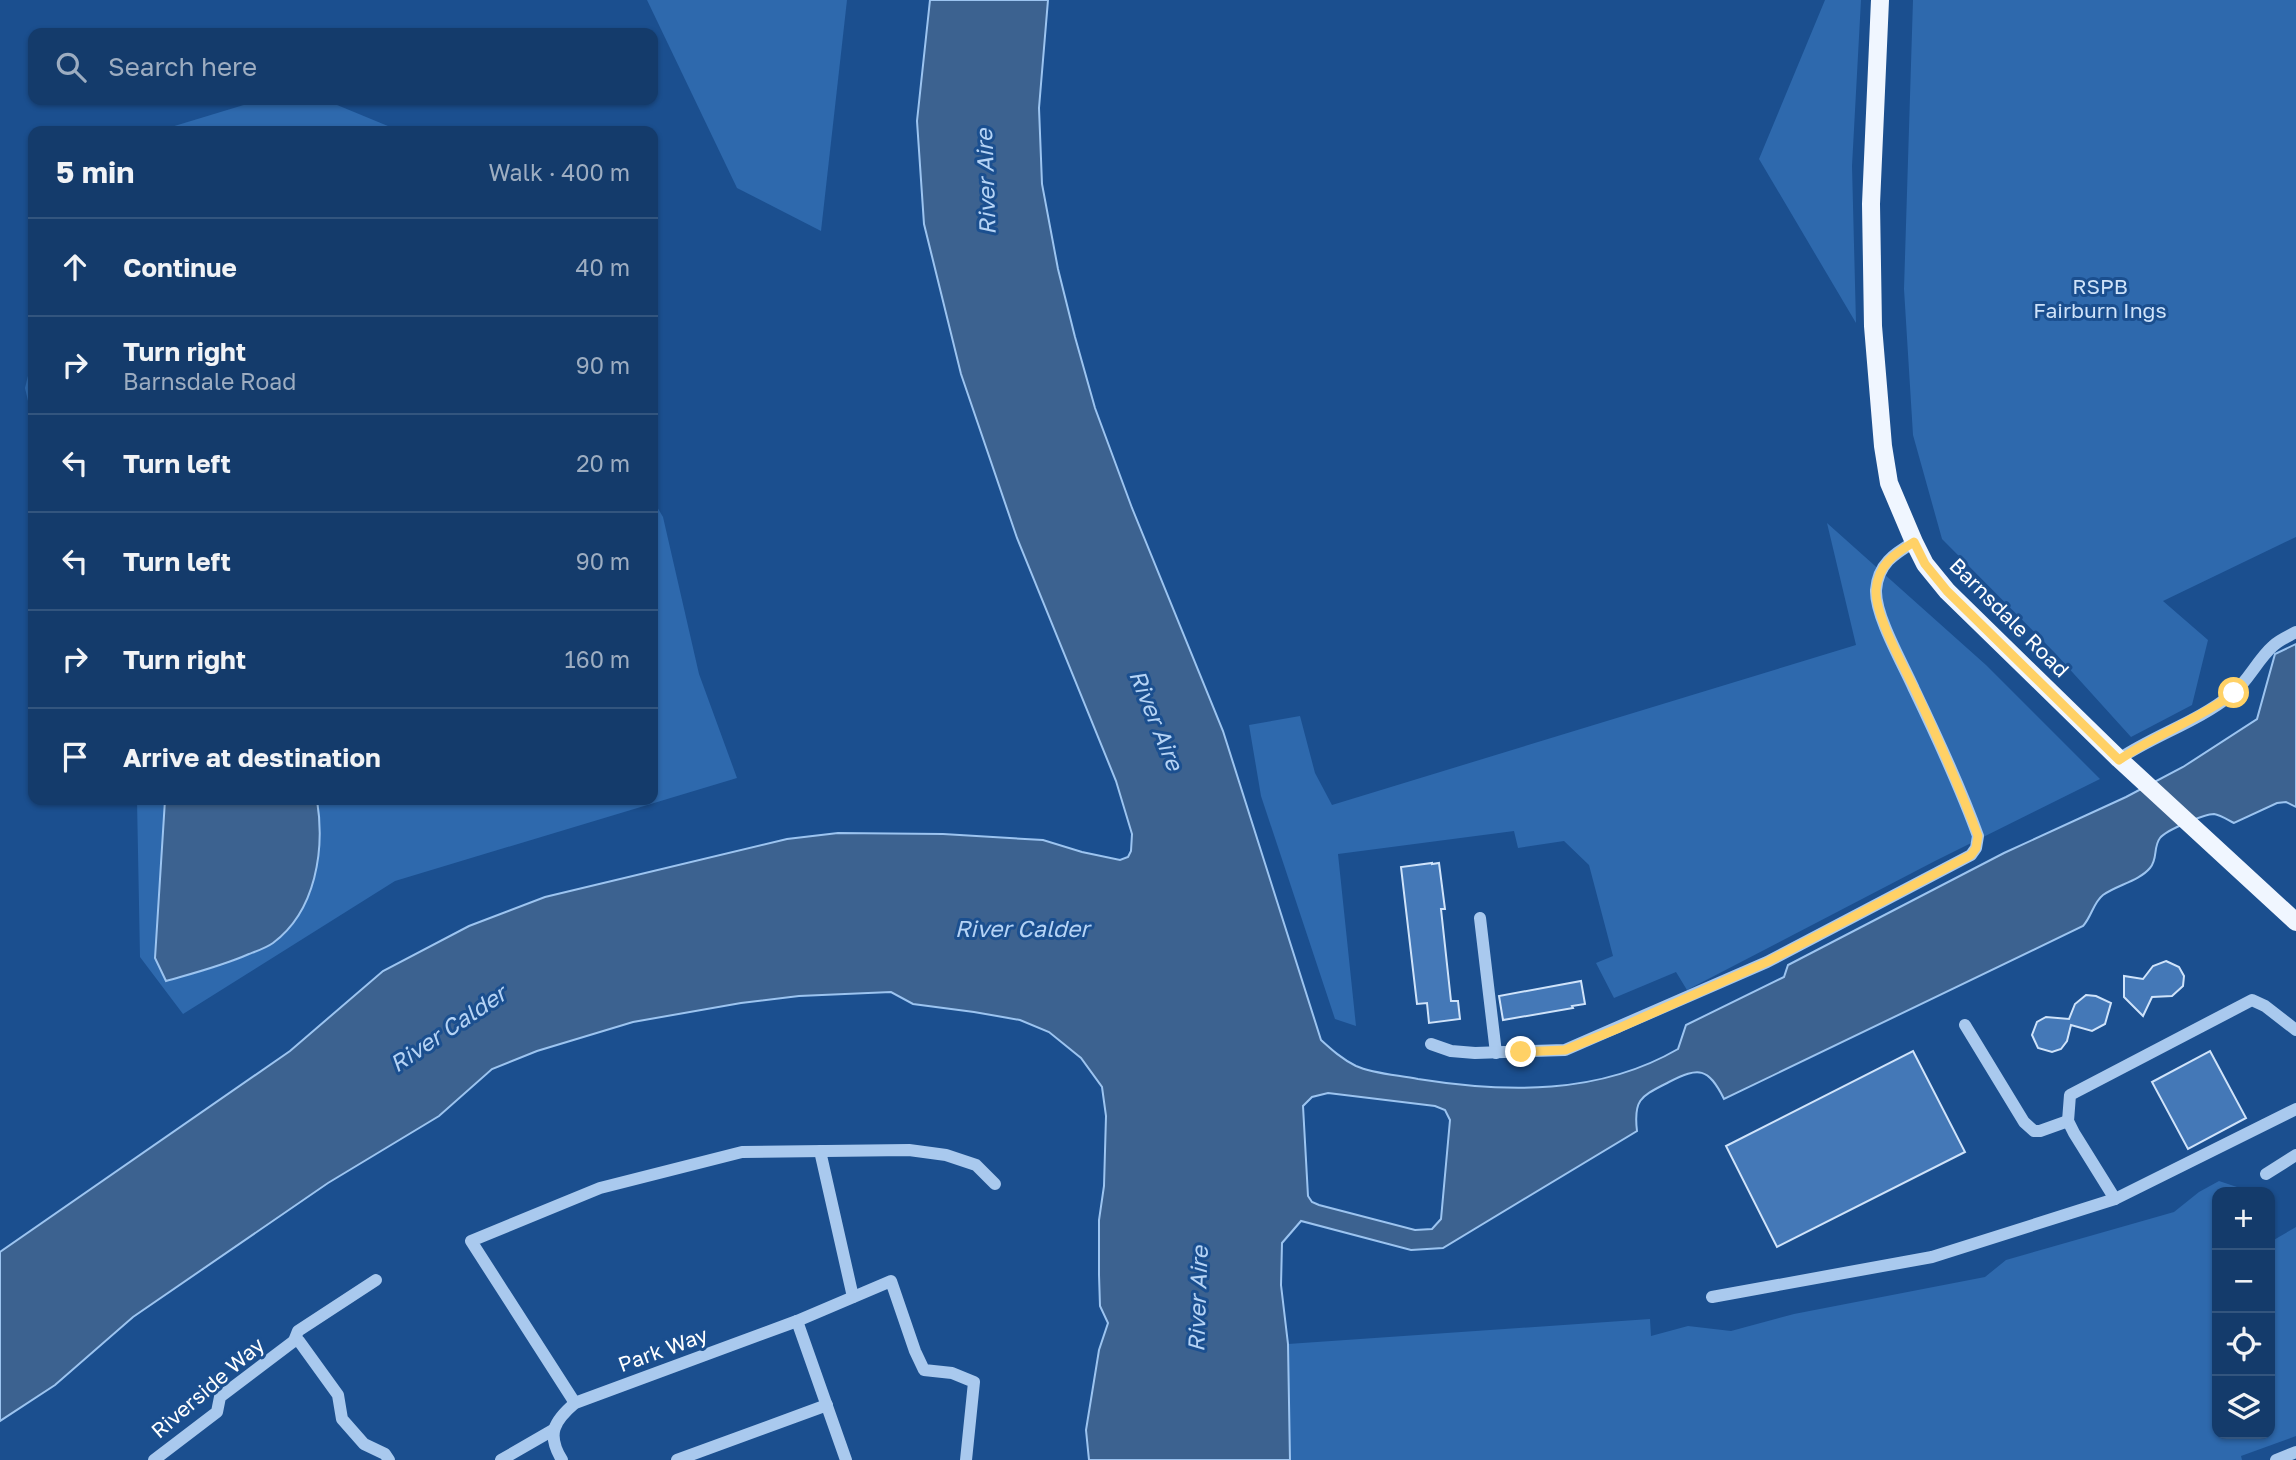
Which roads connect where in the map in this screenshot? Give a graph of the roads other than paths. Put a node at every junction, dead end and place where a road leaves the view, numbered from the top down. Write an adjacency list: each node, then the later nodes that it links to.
1 (1880, 0): 2 (main road, Barnsdale Road)
2 (1914, 542): 4 (main road, Barnsdale Road); 10 (street)
3 (2296, 632): 4 (street)
4 (2119, 760): 6 (main road, Barnsdale Road)
5 (1480, 918): 10 (street)
6 (2296, 922)
7 (1965, 1025): 12 (street)
8 (2296, 1031): 12 (street)
9 (1431, 1044): 10 (street)
10 (1496, 1053)
11 (2296, 1109): 17 (street)
12 (2068, 1121): 17 (street)
13 (820, 1151): 16 (street); 19 (street); 23 (street)
14 (2296, 1155): 15 (street)
15 (2266, 1174)
16 (995, 1184)
17 (2115, 1199): 20 (street)
18 (376, 1280): 22 (street)
19 (853, 1297): 21 (street, Park Way); 33 (street, Park Way)
20 (1712, 1297)
21 (797, 1321): 23 (street, Park Way); 24 (street)
22 (294, 1341): 27 (street, Riverside Way); 28 (street, Riverside Way)
23 (575, 1403): 25 (street)
24 (827, 1405): 31 (street); 32 (street)
25 (553, 1430): 29 (street); 30 (street)
26 (2296, 1452): 34 (street)
27 (160, 1458)
28 (389, 1460)
29 (501, 1460)
30 (562, 1460)
31 (677, 1460)
32 (846, 1460)
33 (967, 1460)
34 (2276, 1460)

